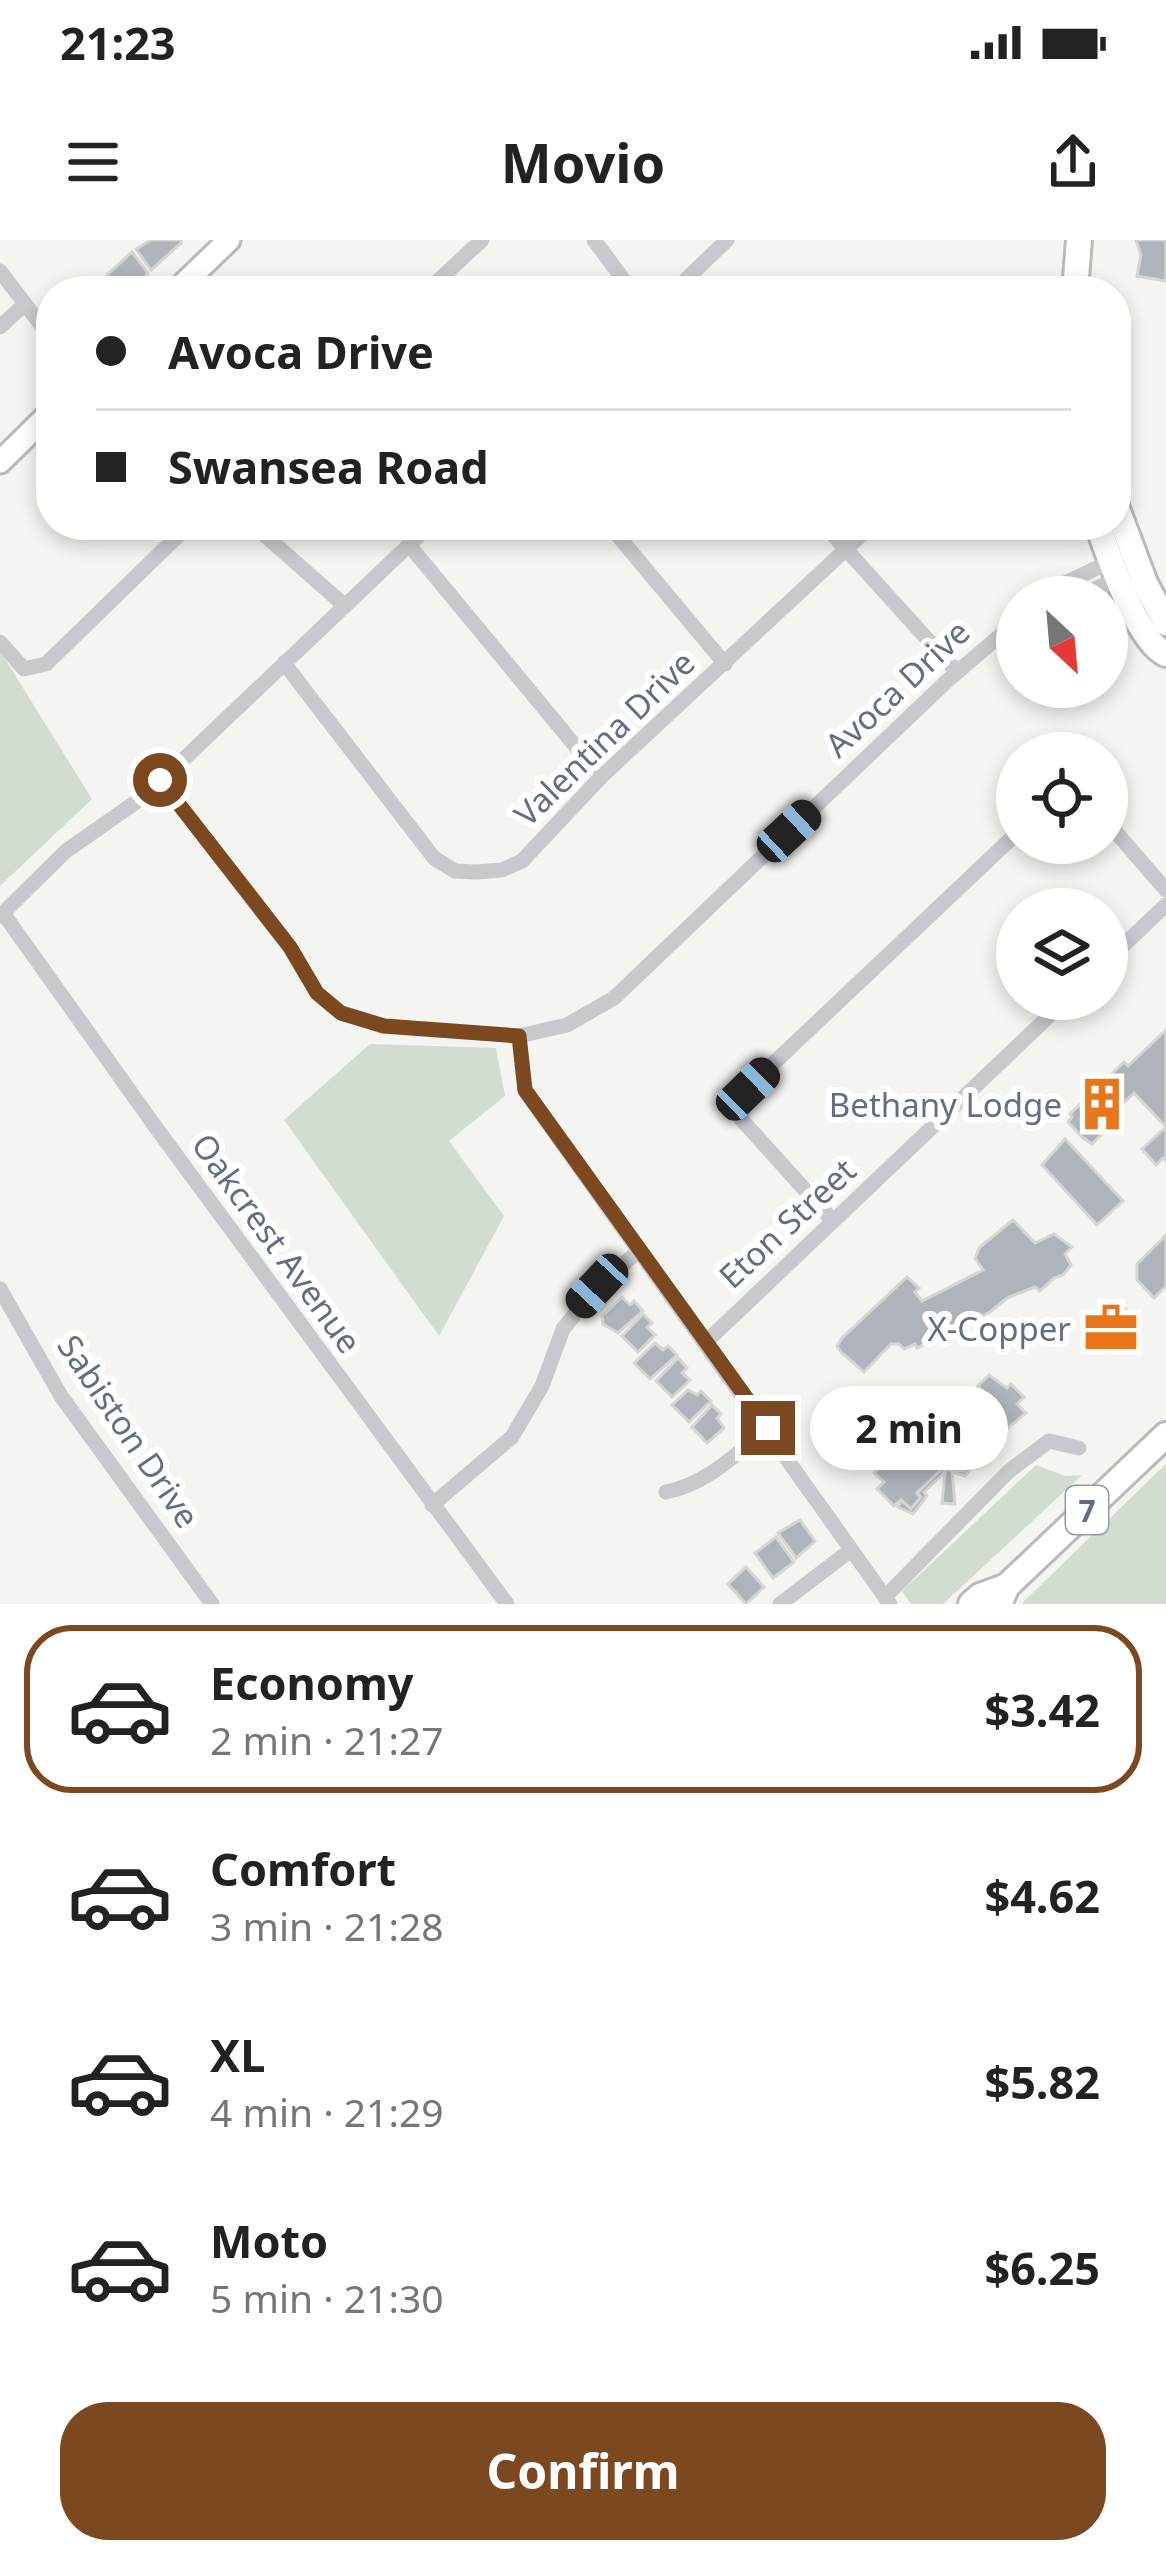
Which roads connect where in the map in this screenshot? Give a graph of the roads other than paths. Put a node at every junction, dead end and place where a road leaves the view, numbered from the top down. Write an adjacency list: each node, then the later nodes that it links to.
1 (229, 240): 7 (street)
2 (482, 240): 8 (street)
3 (595, 240): 9 (street)
4 (727, 240): 10 (street)
5 (1079, 240): 11 (main road)
6 (0, 271): 12 (street)
7 (192, 276)
8 (443, 276)
9 (621, 276)
10 (690, 276)
11 (1076, 276)
12 (25, 304): 13 (street); 14 (street)
13 (36, 318)
14 (0, 327)
15 (36, 427): 16 (street)
16 (0, 462)
17 (174, 540): 33 (street)
18 (271, 540): 30 (street)
19 (415, 540): 25 (street)
20 (621, 540): 36 (street)
21 (837, 540): 26 (street)
22 (856, 540): 26 (street, Valentina Drive)
23 (1106, 540): 27 (main road)
24 (1118, 540): 27 (main road)
25 (410, 545): 30 (street); 38 (street)
26 (845, 550): 36 (street, Valentina Drive); 37 (street)
27 (1120, 564): 28 (street); 29 (street); 31 (main road); 34 (main road)
28 (1084, 576)
29 (1105, 576)
30 (345, 606): 35 (street)
31 (1166, 623)
32 (996, 639): 37 (street, Avoca Drive)
33 (0, 642)
34 (1166, 654)
35 (284, 663): 38 (street, Valentina Drive); 39 (street)
36 (724, 664): 38 (street, Valentina Drive)
37 (957, 672): 47 (street, Avoca Drive)
38 (601, 777)
39 (160, 780): 44 (street); 47 (street, Avoca Drive)
40 (1128, 846): 42 (street)
41 (996, 852): 48 (street)
42 (1166, 890)
43 (1166, 905): 45 (street)
44 (2, 914): 56 (street, Oakcrest Avenue)
45 (1128, 941)
46 (1045, 1020): 48 (street, Eton Street)
47 (519, 1036): 49 (street)
48 (833, 1221): 51 (street, Eton Street)
49 (639, 1251): 51 (street); 56 (street)
50 (0, 1289): 60 (street, Sabiston Drive)
51 (706, 1342): 52 (street)
52 (768, 1428): 55 (street); 57 (street)
53 (1166, 1435): 58 (main road, 7)
54 (1079, 1448): 59 (street)
55 (666, 1492)
56 (432, 1505): 61 (street, Oakcrest Avenue)
57 (851, 1550): 59 (street); 62 (street)
58 (1003, 1595): 63 (main road, 7)
59 (888, 1600)
60 (212, 1604)
61 (506, 1604)
62 (780, 1604)
63 (971, 1604)

